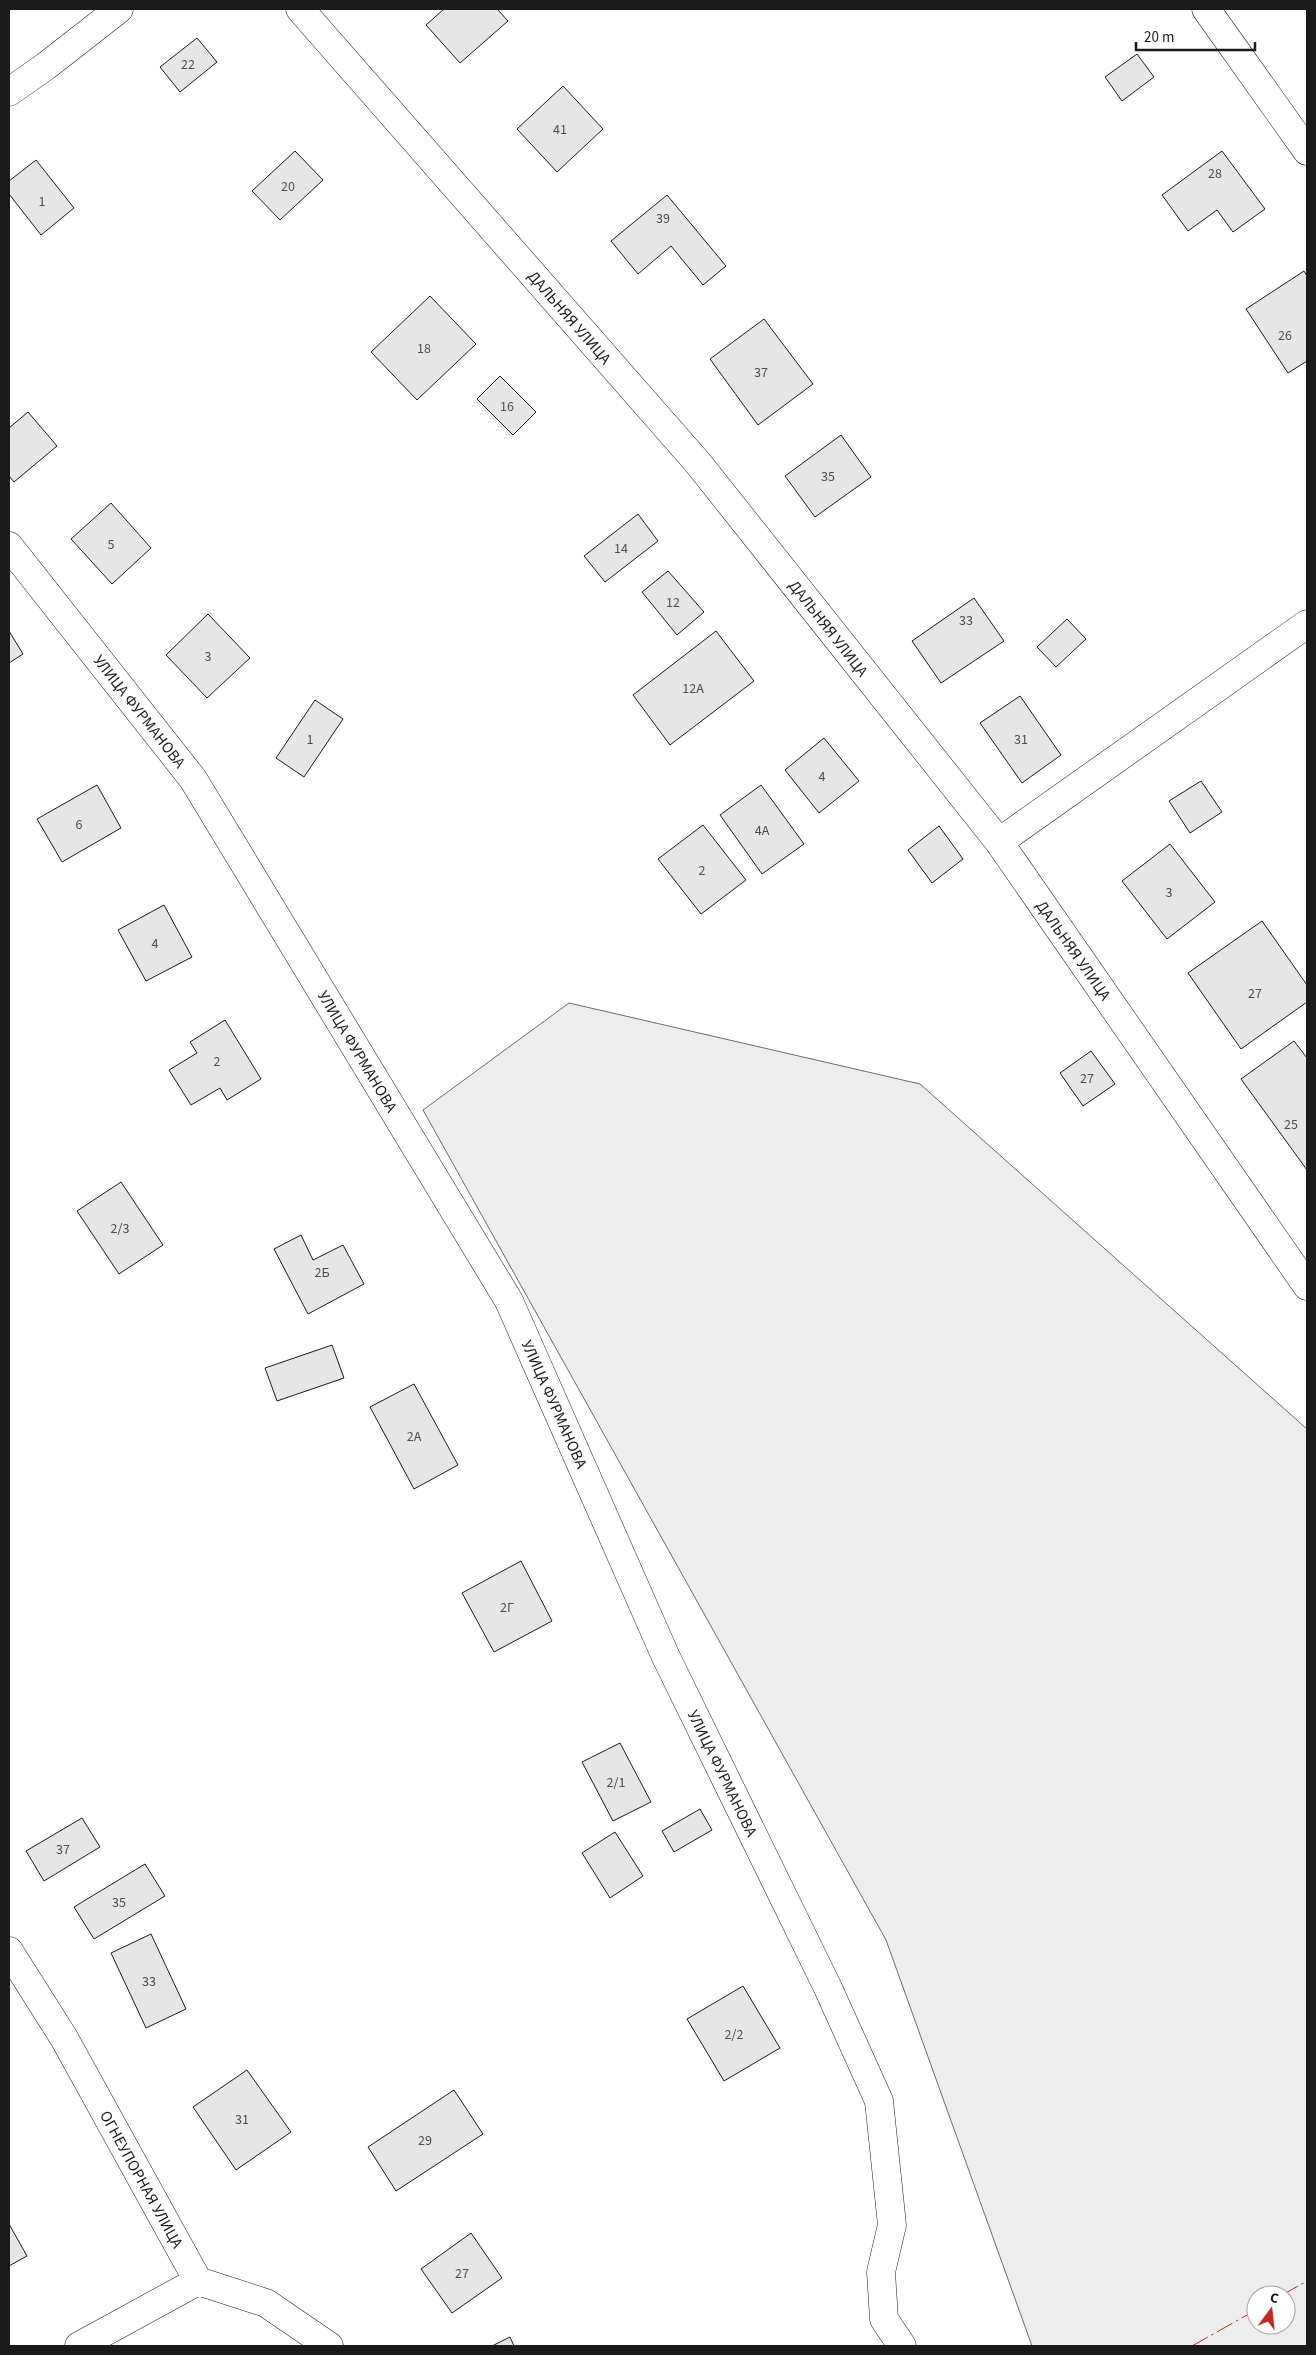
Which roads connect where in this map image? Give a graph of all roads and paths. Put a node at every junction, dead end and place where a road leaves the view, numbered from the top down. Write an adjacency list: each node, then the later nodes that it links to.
1 (119, 9): 4 (street)
2 (300, 9): 8 (street, ДАЛЬНЯЯ УЛИЦА)
3 (1206, 9): 5 (street)
4 (9, 92)
5 (1307, 151)
6 (9, 546): 14 (street, УЛИЦА ФУРМАНОВА)
7 (1307, 624): 8 (street)
8 (999, 842): 9 (street, ДАЛЬНЯЯ УЛИЦА)
9 (1307, 1286)
10 (9, 1951): 11 (street, ОГНЕУПОРНАЯ УЛИЦА)
11 (198, 2281): 12 (street); 13 (street)
12 (79, 2346)
13 (329, 2346)
14 (902, 2346)

